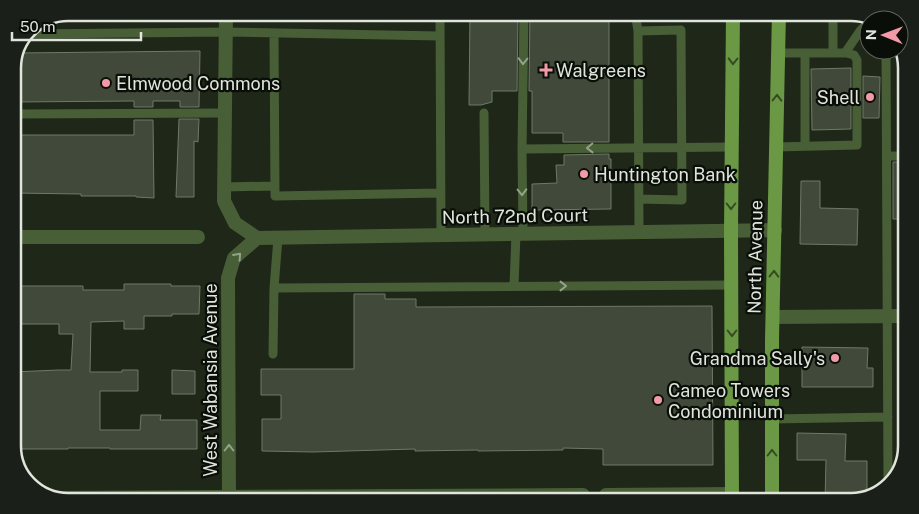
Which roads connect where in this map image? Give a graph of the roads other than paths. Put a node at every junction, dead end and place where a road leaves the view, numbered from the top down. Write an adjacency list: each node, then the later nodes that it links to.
1 (226, 21): 9 (street)
2 (440, 21): 13 (lane)
3 (524, 21): 27 (lane, one-way to 27)
4 (636, 21): 8 (lane)
5 (733, 21): 23 (main road, North Avenue, one-way to 23)
6 (778, 21): 14 (main road, North Avenue)
7 (833, 21): 16 (lane)
8 (638, 31): 22 (lane); 26 (lane)
9 (226, 32): 11 (lane); 12 (lane); 19 (street)
10 (859, 32): 17 (lane)
11 (274, 33): 13 (lane); 31 (lane)
12 (36, 34)
13 (440, 36): 32 (lane)
14 (778, 53): 15 (lane); 25 (main road, North Avenue, one-way to 14)
15 (805, 53): 16 (lane); 24 (lane)
16 (833, 53): 17 (lane)
17 (845, 53): 24 (lane)
18 (886, 60): 28 (lane)
19 (224, 112): 21 (lane); 30 (street)
20 (484, 113): 38 (lane)
21 (21, 114)
22 (681, 146): 23 (lane); 26 (lane); 33 (lane)
23 (732, 146): 35 (main road, North Avenue, one-way to 35)
24 (805, 146): 25 (lane)
25 (776, 147): 34 (main road, North Avenue)
26 (639, 148): 27 (lane, one-way to 27); 33 (lane)
27 (522, 149): 37 (lane, one-way to 37)
28 (887, 156): 29 (lane); 47 (lane)
29 (898, 156)
30 (224, 186): 31 (lane); 42 (street)
31 (275, 186): 32 (lane)
32 (440, 194): 39 (lane)
33 (639, 199): 36 (lane)
34 (775, 230): 35 (street, North 72nd Court); 49 (main road, North Avenue, one-way to 34)
35 (731, 231): 36 (street, North 72nd Court); 44 (main road, North Avenue)
36 (639, 232): 37 (street, North 72nd Court)
37 (519, 234): 38 (street, North 72nd Court); 45 (lane)
38 (484, 235): 39 (street, North 72nd Court)
39 (441, 236): 43 (street, North 72nd Court)
40 (21, 237): 41 (street)
41 (198, 237)
42 (257, 238): 43 (street, North 72nd Court); 54 (street, West Wabansia Avenue, one-way to 42)
43 (278, 238): 46 (lane)
44 (732, 284): 45 (lane, one-way to 44); 55 (main road, North Avenue, one-way to 55)
45 (514, 286): 46 (lane)
46 (274, 288): 50 (lane)
47 (888, 316): 48 (street); 49 (street); 51 (lane)
48 (898, 316)
49 (773, 317): 52 (main road, North Avenue)
50 (273, 354)
51 (888, 417): 52 (lane); 53 (lane)
52 (772, 419): 56 (main road, North Avenue, one-way to 52)
53 (888, 474)
54 (229, 493)
55 (732, 493)
56 (772, 493)

